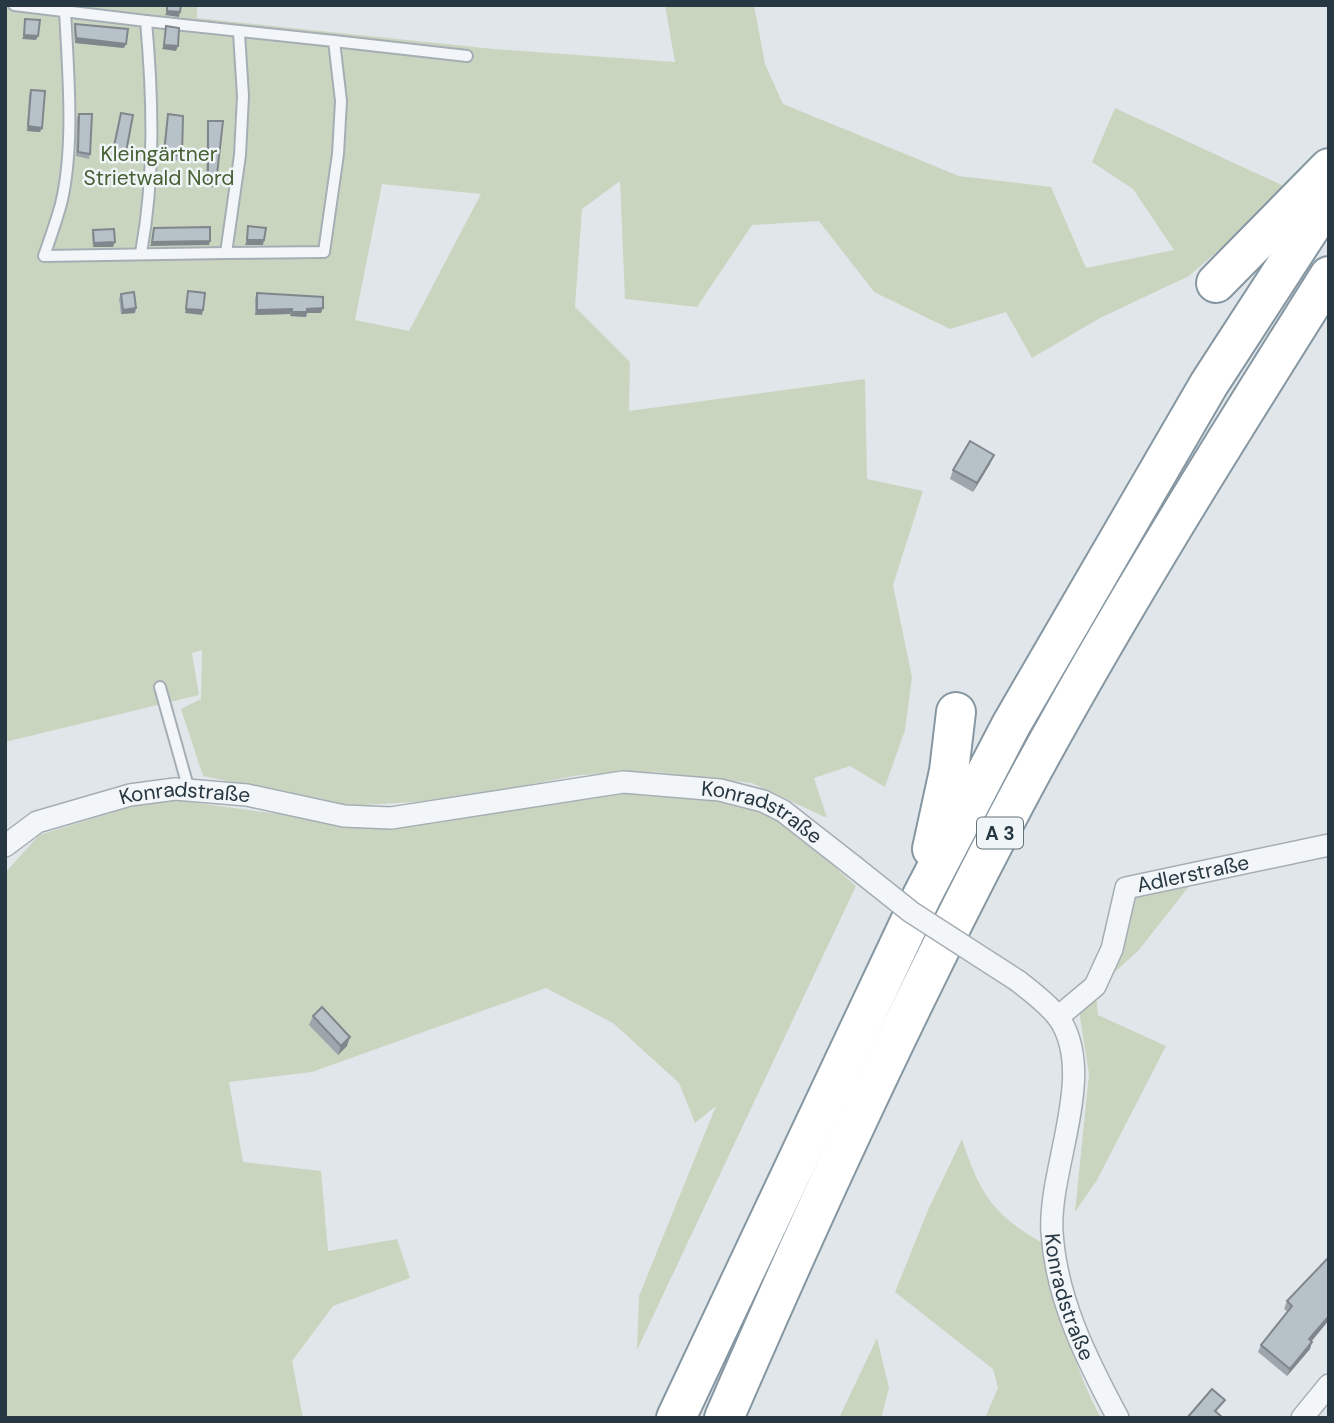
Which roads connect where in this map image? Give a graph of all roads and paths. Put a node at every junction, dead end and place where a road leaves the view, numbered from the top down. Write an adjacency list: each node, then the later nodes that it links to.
1 (15, 5): 2 (lane)
2 (65, 11): 3 (lane); 9 (lane)
3 (146, 21): 4 (lane); 9 (lane)
4 (239, 33): 5 (lane); 10 (lane)
5 (334, 41): 6 (lane); 10 (lane)
6 (467, 56)
7 (1329, 168): 12 (highway)
8 (1329, 199): 18 (highway, A 3)
9 (141, 253): 10 (lane)
10 (226, 253)
11 (1329, 276): 22 (highway, A 3)
12 (1216, 283)
13 (160, 687): 15 (lane)
14 (956, 712): 18 (highway)
15 (189, 790): 17 (street, Konradstraße); 19 (street, Konradstraße, bridge)
16 (1329, 845): 19 (street, Adlerstraße)
17 (5, 846)
18 (922, 896): 21 (highway, A 3)
19 (1058, 1017): 23 (street, Konradstraße)
20 (1329, 1385): 24 (street)
21 (676, 1418)
22 (724, 1418)
23 (1118, 1418)
24 (1302, 1418)

